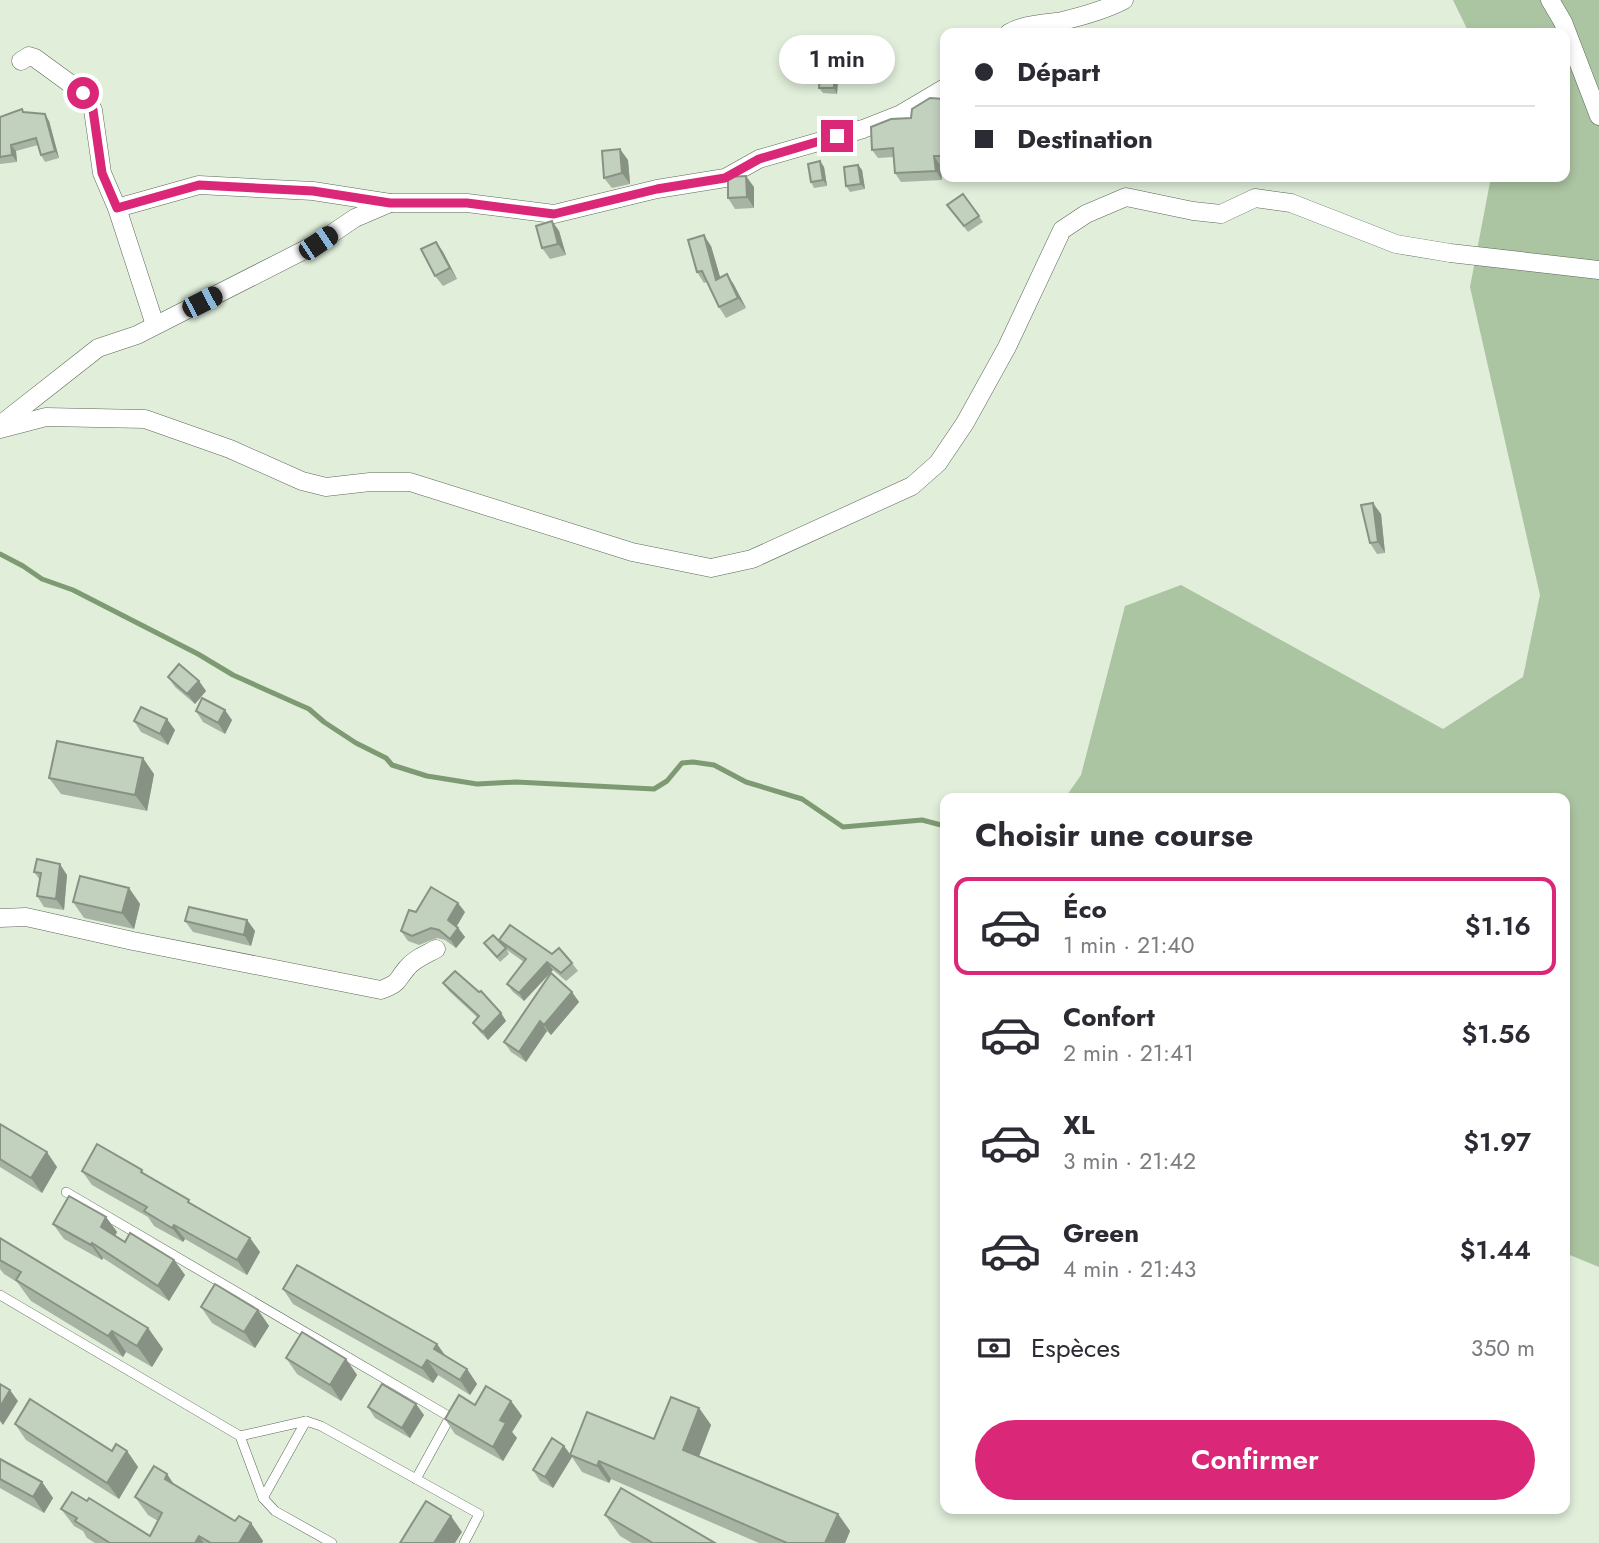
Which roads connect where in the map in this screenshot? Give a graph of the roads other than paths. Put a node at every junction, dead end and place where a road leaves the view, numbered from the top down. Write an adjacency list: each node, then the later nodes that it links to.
1 (1124, 0): 3 (street)
2 (1550, 0): 4 (street)
3 (1021, 28)
4 (1565, 28)
5 (1570, 40): 8 (street)
6 (21, 61): 10 (street)
7 (940, 91): 9 (street)
8 (1599, 116)
9 (390, 203): 10 (street); 12 (street)
10 (117, 208): 12 (street)
11 (1599, 270): 13 (street)
12 (155, 326): 13 (street)
13 (0, 427)
14 (0, 918): 15 (street)
15 (436, 949)
16 (65, 1192): 20 (lane)
17 (0, 1295): 19 (lane)
18 (306, 1421): 19 (lane); 20 (lane); 21 (lane)
19 (240, 1436): 21 (lane)
20 (416, 1479): 23 (lane)
21 (262, 1498): 22 (lane)
22 (332, 1543)
23 (464, 1543)

